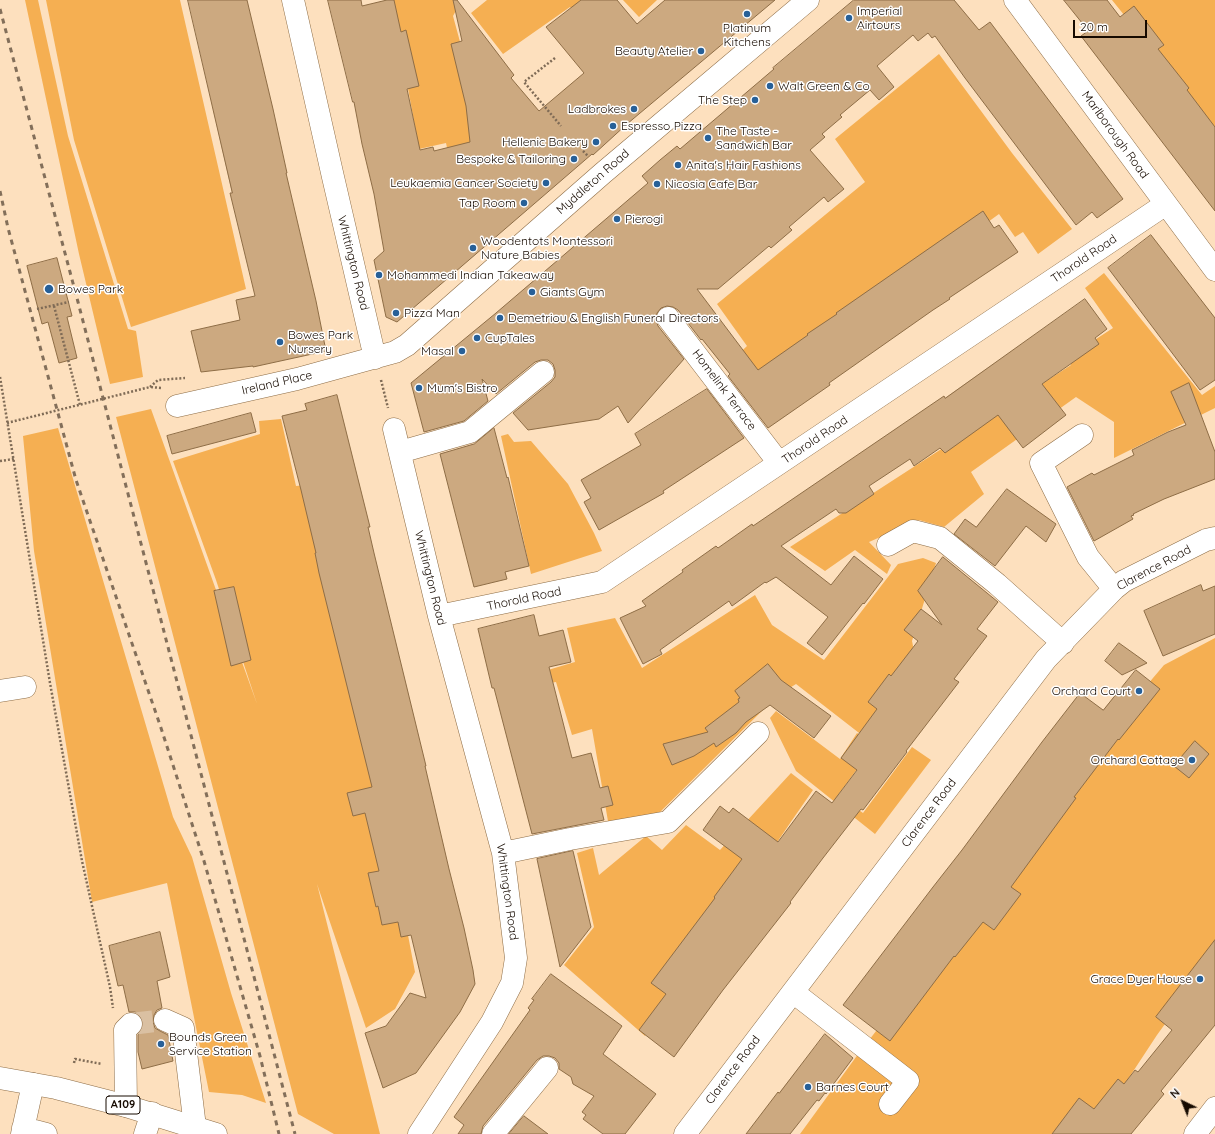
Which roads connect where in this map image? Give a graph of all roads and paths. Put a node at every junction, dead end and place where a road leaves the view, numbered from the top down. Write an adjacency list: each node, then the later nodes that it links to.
1 (293, 0): 12 (street, Whittington Road)
2 (808, 0): 12 (street, Myddleton Road)
3 (1015, 0): 6 (street, Marlborough Road)
4 (555, 58): 5 (path)
5 (561, 126)
6 (1166, 204): 7 (street, Marlborough Road); 24 (street, Thorold Road)
7 (1215, 270)
8 (69, 302): 9 (path)
9 (54, 306): 10 (path); 16 (path)
10 (37, 309)
11 (668, 318): 24 (street, Homelink Terrace)
12 (375, 358): 17 (street, Ireland Place); 19 (path)
13 (543, 372): 21 (street)
14 (0, 378): 18 (path)
15 (156, 388): 16 (path, bridge)
16 (80, 405): 18 (path, bridge)
17 (177, 406)
18 (7, 423): 22 (path)
19 (394, 429): 21 (street, Whittington Road)
20 (1082, 435): 27 (street)
21 (400, 452): 28 (street, Whittington Road)
22 (14, 459): 23 (path); 35 (path)
23 (0, 461)
24 (779, 463): 28 (street, Thorold Road)
25 (1215, 538): 27 (street, Clarence Road)
26 (888, 545): 29 (street)
27 (1114, 589): 29 (street, Clarence Road)
28 (439, 616): 33 (street, Whittington Road)
29 (1063, 643): 34 (street, Clarence Road)
30 (25, 687): 31 (street)
31 (0, 691)
32 (758, 733): 33 (street)
33 (503, 853): 52 (street, Whittington Road)
34 (793, 992): 43 (street); 54 (street, Clarence Road)
35 (113, 1011)
36 (165, 1020): 47 (street)
37 (131, 1024): 44 (street)
38 (74, 1063): 39 (path)
39 (104, 1064)
40 (548, 1068): 53 (street)
41 (0, 1078): 42 (street, A109)
42 (33, 1084): 44 (street, A109); 48 (street)
43 (890, 1104)
44 (126, 1106): 46 (street, A109)
45 (1215, 1108): 55 (street)
46 (152, 1113): 47 (street, A109); 50 (street)
47 (195, 1127): 51 (street, A109)
48 (22, 1131): 49 (street)
49 (46, 1134)
50 (145, 1134)
51 (216, 1134)
52 (419, 1134)
53 (493, 1134)
54 (685, 1134)
55 (1195, 1134)

